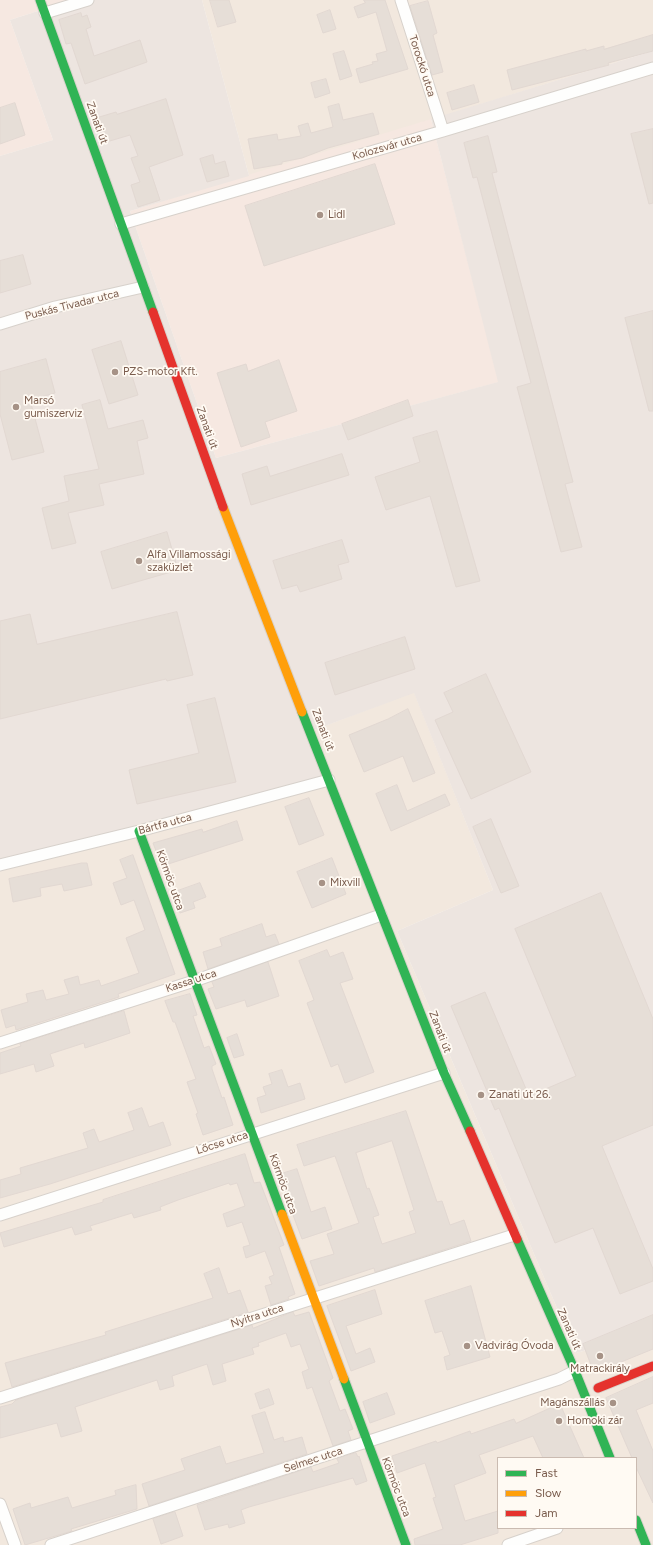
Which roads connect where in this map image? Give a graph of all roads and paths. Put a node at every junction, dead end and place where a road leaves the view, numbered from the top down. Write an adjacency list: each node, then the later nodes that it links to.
1 (40, 0): 4 (street, Zanati út)
2 (88, 0): 4 (street)
3 (401, 0): 6 (street, Torockó utca)
4 (45, 13): 7 (street, Zanati út)
5 (653, 68): 6 (street, Kolozsvár utca)
6 (443, 131): 7 (street, Kolozsvár utca)
7 (121, 224): 8 (street, Zanati út)
8 (143, 287): 9 (street, Puskás Tivadar utca); 10 (street, Zanati út)
9 (0, 324)
10 (330, 780): 11 (street, Bártfa utca); 13 (street, Zanati út)
11 (139, 831): 12 (street, Bártfa utca); 14 (street, Körmöc utca)
12 (0, 865)
13 (381, 915): 14 (street, Kassa utca); 16 (street, Zanati út)
14 (194, 981): 15 (street, Kassa utca); 17 (street, Körmöc utca)
15 (0, 1043)
16 (444, 1073): 17 (street, Lőcse utca); 19 (street, Zanati út)
17 (252, 1134): 18 (street, Lőcse utca); 20 (street, Körmöc utca)
18 (0, 1215)
19 (514, 1235): 20 (street, Nyitra utca); 22 (street, Zanati út)
20 (313, 1298): 25 (street, Nyitra utca); 26 (street, Körmöc utca)
21 (653, 1366): 23 (street)
22 (575, 1371): 24 (street, Zanati út); 26 (street, Selmec utca)
23 (598, 1388): 24 (street)
24 (584, 1393): 27 (street, Zanati út)
25 (0, 1398)
26 (366, 1442): 32 (street, Selmec utca); 33 (street, Körmöc utca)
27 (610, 1457)
28 (0, 1504): 31 (street)
29 (637, 1522): 35 (street)
30 (554, 1529): 34 (street)
31 (14, 1545)
32 (51, 1545)
33 (406, 1545)
34 (508, 1545)
35 (646, 1545)

